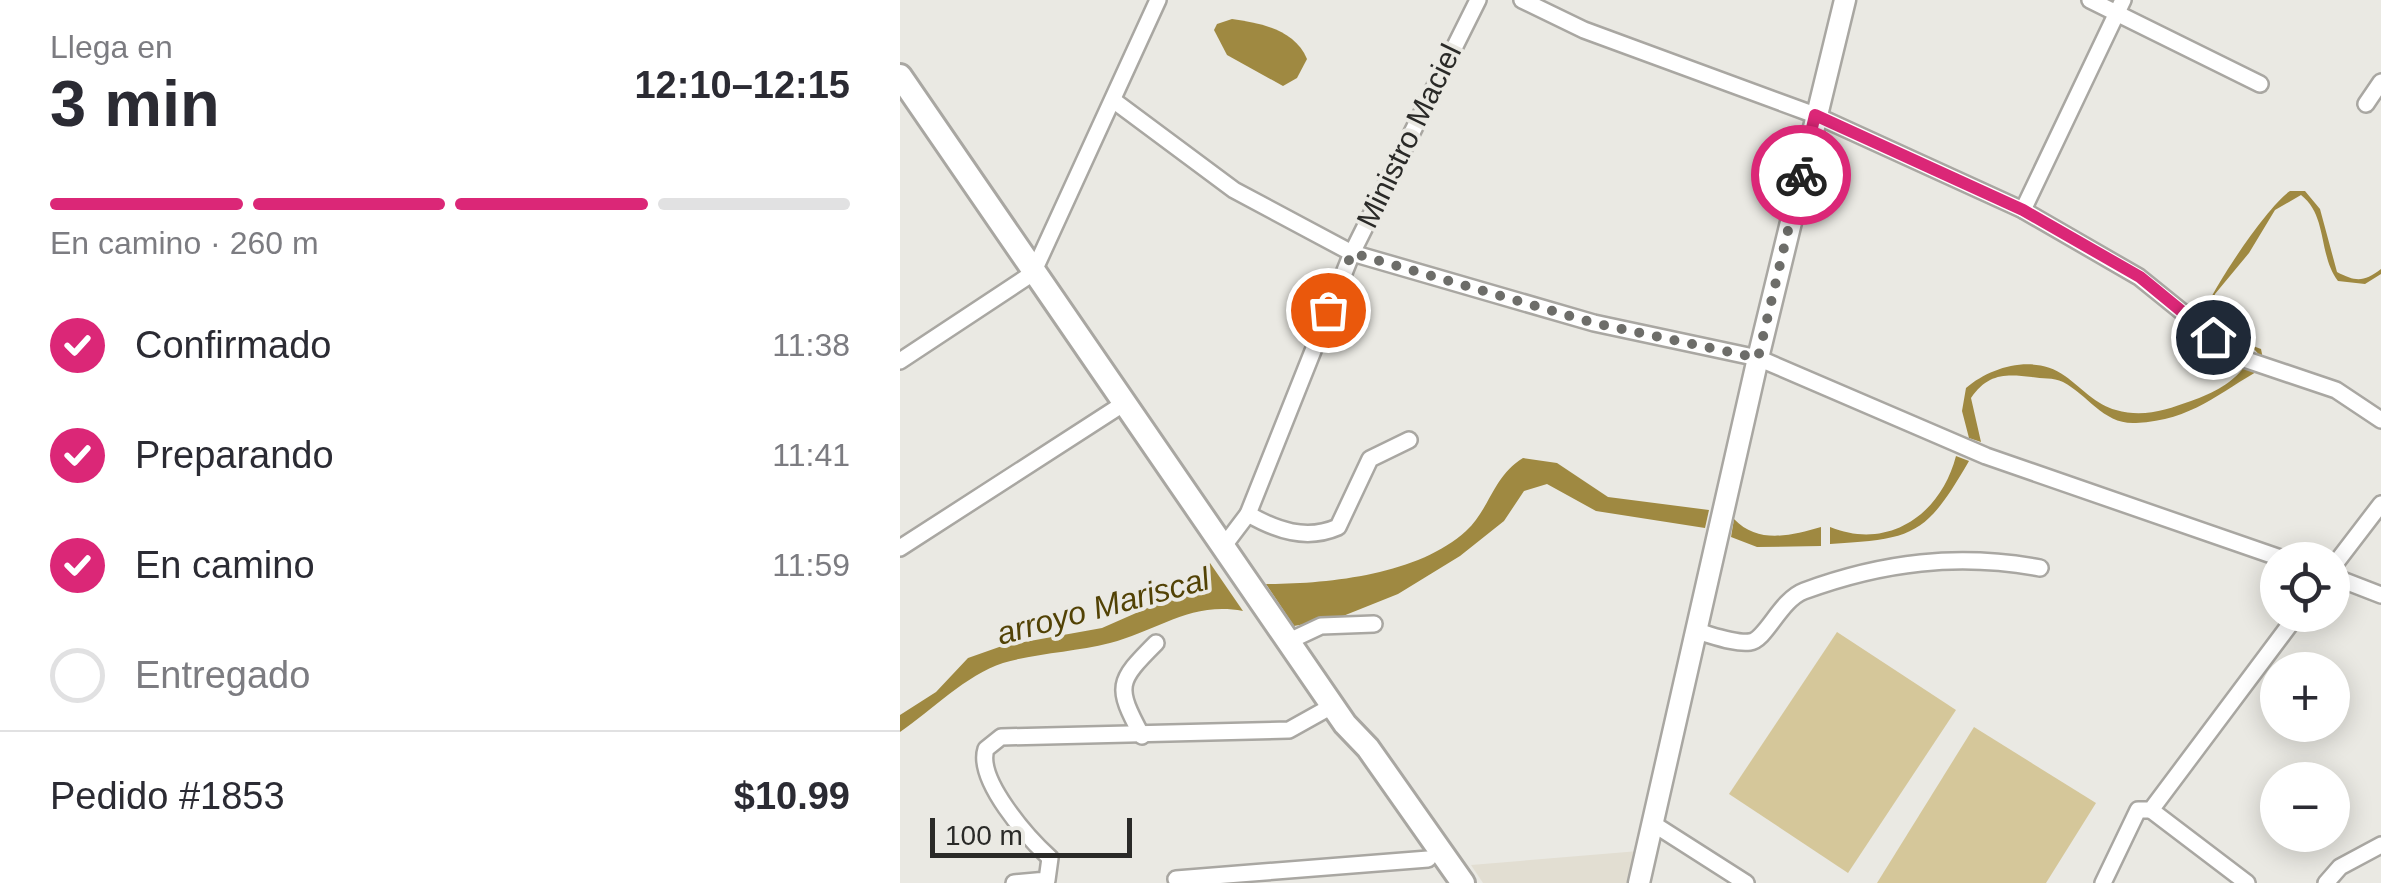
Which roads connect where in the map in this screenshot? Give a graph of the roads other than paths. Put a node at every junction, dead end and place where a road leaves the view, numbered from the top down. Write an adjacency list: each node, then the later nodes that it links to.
1 (1158, 0): 10 (street)
2 (1478, 0): 14 (street, Ministro Maciel)
3 (1522, 0): 12 (street)
4 (1846, 0): 12 (main road)
5 (2090, 0): 6 (street)
6 (2120, 6): 9 (street); 13 (street)
7 (900, 76): 15 (highway)
8 (2381, 82): 11 (street)
9 (2260, 84)
10 (1113, 100): 14 (street); 15 (street)
11 (2366, 104)
12 (1815, 115): 13 (street); 16 (main road)
13 (2023, 210): 19 (street)
14 (1352, 253): 16 (street); 22 (street, Ministro Maciel)
15 (1034, 273): 17 (street); 18 (highway)
16 (1758, 358): 26 (street); 31 (main road)
17 (900, 361)
18 (1123, 404): 24 (street); 25 (highway)
19 (2381, 420)
20 (1409, 440): 22 (street)
21 (2381, 504): 23 (street)
22 (1248, 514): 25 (street, Ministro Maciel)
23 (2350, 544)
24 (900, 548)
25 (1226, 550): 34 (highway)
26 (2260, 551)
27 (2040, 568): 31 (street)
28 (2350, 583): 29 (street)
29 (2381, 594)
30 (1374, 624): 34 (street)
31 (1696, 632): 38 (main road)
32 (2284, 632): 37 (street)
33 (1156, 642): 36 (street)
34 (1290, 642): 35 (highway)
35 (1338, 715): 36 (street); 40 (highway); 45 (highway)
36 (1142, 736): 43 (street)
37 (2151, 810): 47 (street); 48 (street)
38 (1652, 823): 42 (main road); 46 (street)
39 (2381, 845): 49 (street)
40 (1428, 858): 41 (street); 44 (highway)
41 (1176, 879)
42 (1638, 882)
43 (1014, 883)
44 (1444, 883)
45 (1463, 883)
46 (1746, 883)
47 (2104, 883)
48 (2247, 883)
49 (2326, 883)

